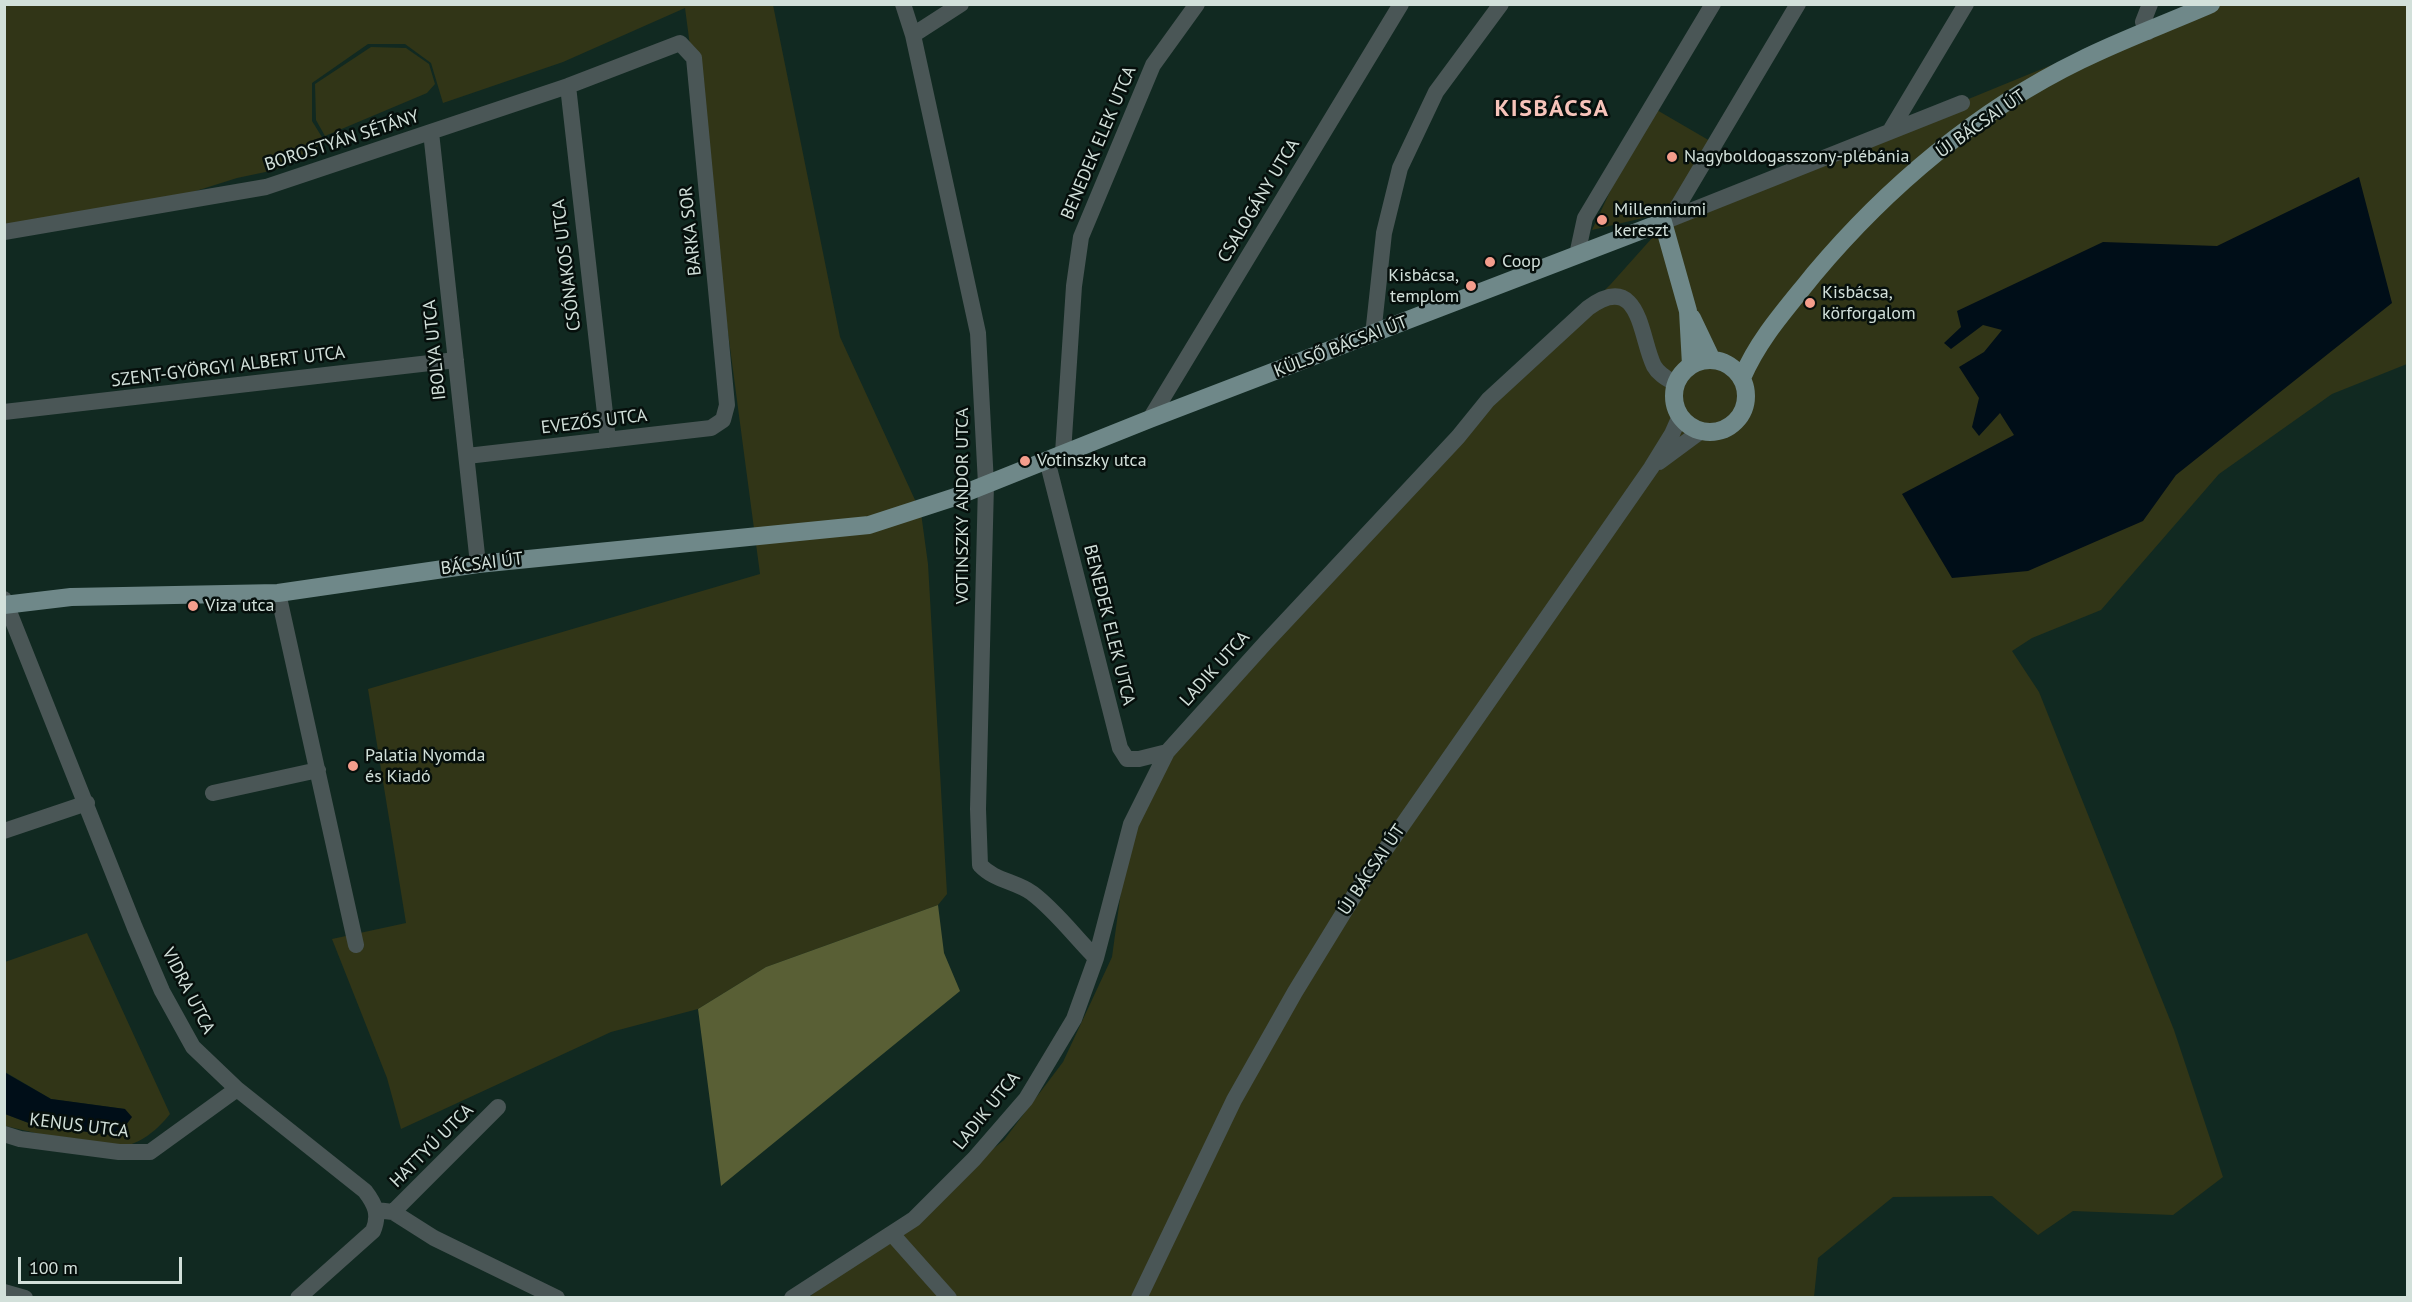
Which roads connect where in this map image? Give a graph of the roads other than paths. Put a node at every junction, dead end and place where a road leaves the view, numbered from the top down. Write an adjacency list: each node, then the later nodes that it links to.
1 (903, 4): 12 (street, VOTINSZKY ANDOR UTCA)
2 (960, 4): 12 (street)
3 (1197, 4): 36 (street, BENEDEK ELEK UTCA)
4 (1401, 4): 31 (street, CSALOGÁNY UTCA)
5 (1501, 4): 23 (street)
6 (1713, 4): 20 (street)
7 (1798, 4): 18 (street)
8 (1966, 4): 16 (street)
9 (2150, 4): 11 (street)
10 (2211, 4): 11 (main road, ÚJ BÁCSAI ÚT)
11 (2148, 32): 22 (main road, ÚJ BÁCSAI ÚT)
12 (913, 36): 38 (street, VOTINSZKY ANDOR UTCA)
13 (680, 43): 14 (street, BOROSTYÁN SÉTÁNY); 32 (street, BARKA SOR)
14 (568, 86): 17 (street, BOROSTYÁN SÉTÁNY); 34 (street, CSÓNAKOS UTCA)
15 (1962, 102): 16 (street, KÜLSŐ BÁCSAI ÚT)
16 (1890, 131): 18 (street, KÜLSŐ BÁCSAI ÚT)
17 (431, 132): 19 (street, BOROSTYÁN SÉTÁNY); 24 (street, IBOLYA UTCA)
18 (1668, 219): 20 (main road, KÜLSŐ BÁCSAI ÚT); 21 (main road)
19 (4, 232)
20 (1577, 255): 23 (main road, KÜLSŐ BÁCSAI ÚT)
21 (1688, 311): 25 (main road); 26 (main road)
22 (1767, 331): 25 (main road, ÚJ BÁCSAI ÚT); 27 (main road, ÚJ BÁCSAI ÚT)
23 (1373, 335): 31 (main road, KÜLSŐ BÁCSAI ÚT)
24 (456, 360): 29 (street, SZENT-GYÖRGYI ALBERT UTCA); 35 (street, IBOLYA UTCA)
25 (1718, 361): 26 (main road, ÚJ BÁCSAI ÚT); 27 (main road)
26 (1691, 365): 28 (main road)
27 (1742, 378): 33 (main road, ÚJ BÁCSAI ÚT)
28 (1676, 384): 30 (main road); 43 (street, LADIK UTCA)
29 (4, 412)
30 (1680, 416): 33 (main road); 37 (street, ÚJ BÁCSAI ÚT)
31 (1150, 418): 36 (main road, KÜLSŐ BÁCSAI ÚT)
32 (723, 420): 34 (street, EVEZŐS UTCA)
33 (1701, 431): 37 (street, ÚJ BÁCSAI ÚT)
34 (608, 440): 35 (street, EVEZŐS UTCA)
35 (467, 456): 40 (street, IBOLYA UTCA)
36 (1055, 456): 38 (main road, KÜLSŐ BÁCSAI ÚT); 43 (street, BENEDEK ELEK UTCA)
37 (1651, 468): 61 (street, ÚJ BÁCSAI ÚT)
38 (986, 484): 39 (main road, KÜLSŐ BÁCSAI ÚT); 49 (street, VOTINSZKY ANDOR UTCA)
39 (955, 497): 40 (main road, BÁCSAI ÚT)
40 (478, 564): 41 (main road, BÁCSAI ÚT)
41 (278, 592): 42 (main road, BÁCSAI ÚT); 44 (street)
42 (5, 603): 46 (street, VIDRA UTCA)
43 (1167, 752): 49 (street, LADIK UTCA)
44 (318, 770): 45 (street); 48 (street)
45 (213, 793)
46 (87, 803): 47 (street); 50 (street, VIDRA UTCA)
47 (4, 831)
48 (356, 945)
49 (1096, 958): 54 (street, LADIK UTCA)
50 (237, 1089): 52 (street, KENUS UTCA); 53 (street, VIDRA UTCA)
51 (498, 1107): 53 (street, HATTYÚ UTCA)
52 (4, 1134)
53 (385, 1211): 57 (street, HATTYÚ UTCA); 58 (street, VIDRA UTCA)
54 (892, 1234): 59 (street, LADIK UTCA); 60 (street)
55 (4, 1292): 56 (street)
56 (25, 1298)
57 (298, 1298)
58 (557, 1298)
59 (792, 1298)
60 (949, 1298)
61 (1139, 1298)

